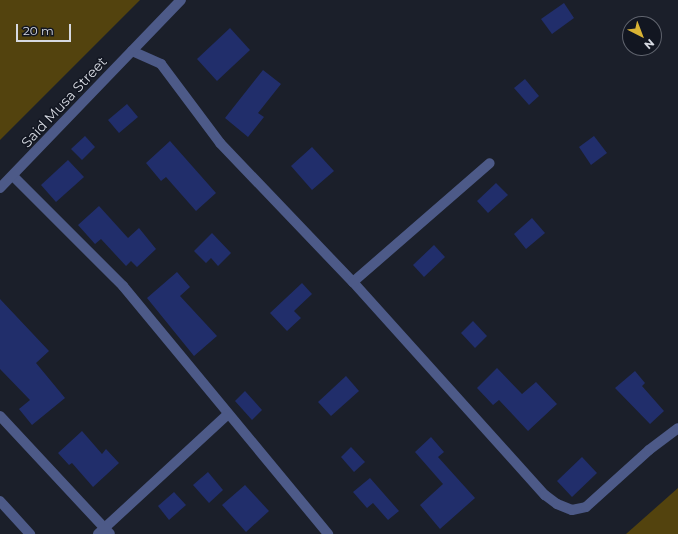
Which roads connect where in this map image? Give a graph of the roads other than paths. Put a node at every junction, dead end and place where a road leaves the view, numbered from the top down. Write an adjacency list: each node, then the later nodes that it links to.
1 (180, 0): 2 (street, Said Musa Street)
2 (132, 51): 4 (street, Said Musa Street); 6 (street)
3 (490, 163): 6 (street)
4 (13, 176): 5 (street, Said Musa Street); 7 (street)
5 (0, 188)
6 (353, 282): 9 (street)
7 (228, 414): 11 (street); 13 (street)
8 (0, 416): 11 (street)
9 (678, 428)
10 (0, 501): 12 (street)
11 (104, 532)
12 (30, 534)
13 (328, 534)

